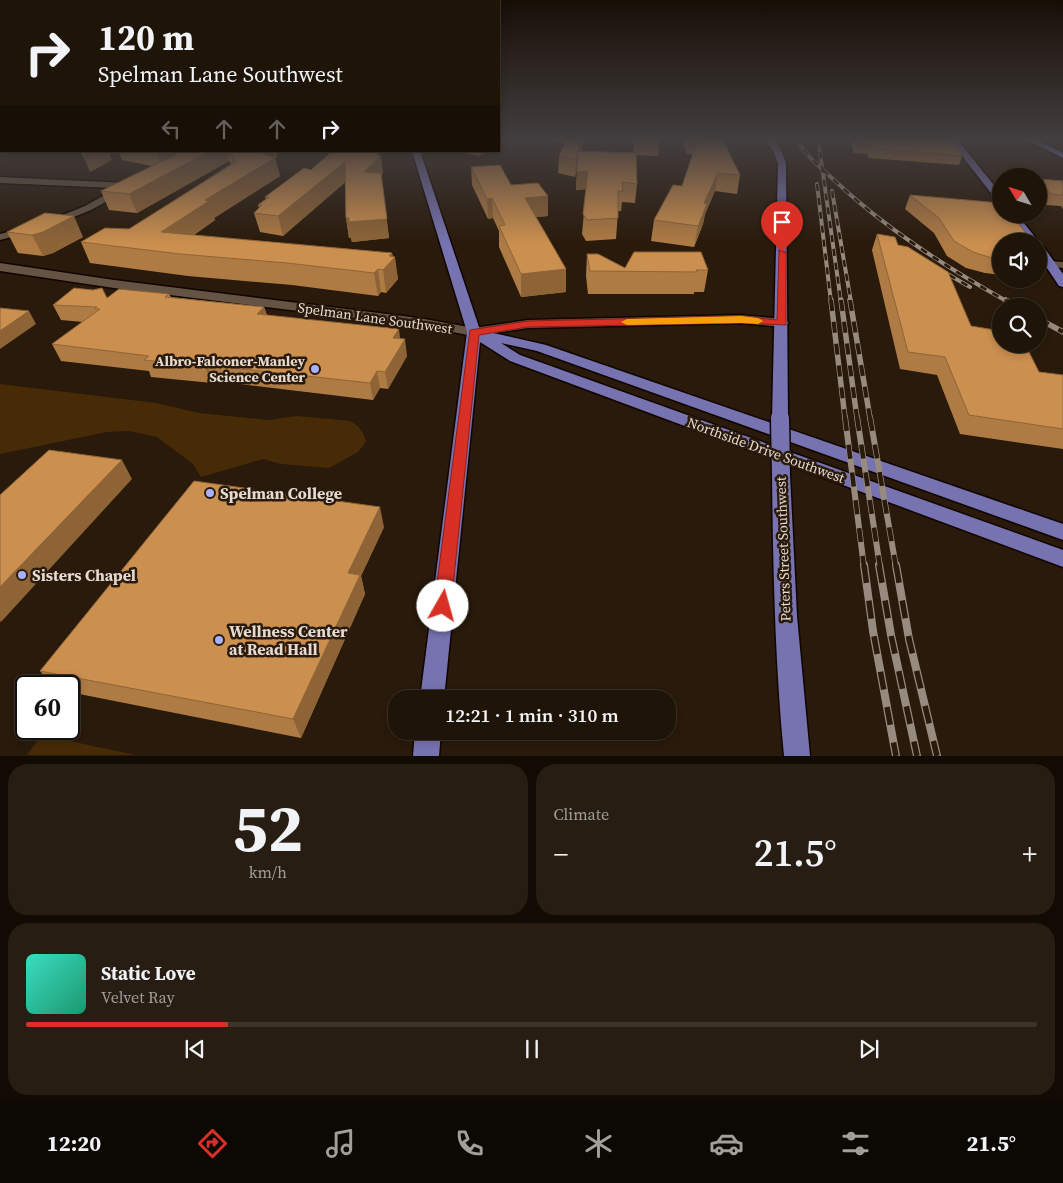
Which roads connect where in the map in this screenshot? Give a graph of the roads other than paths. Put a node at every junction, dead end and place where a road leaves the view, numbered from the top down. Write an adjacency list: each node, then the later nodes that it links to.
1 (423, 173): 16 (main road)
2 (782, 173): 15 (main road, Peters Street Southwest)
3 (980, 173): 5 (main road)
4 (0, 180): 7 (street)
5 (992, 189)
6 (1019, 223): 8 (main road)
7 (42, 226): 9 (street); 10 (street)
8 (1027, 233)
9 (0, 237)
10 (0, 244)
11 (1047, 255): 12 (main road)
12 (1057, 264): 14 (main road)
13 (0, 267): 16 (street, Spelman Lane Southwest)
14 (1063, 283)
15 (782, 323): 16 (street, Spelman Lane Southwest); 22 (main road, Peters Street Southwest, bridge)
16 (474, 332): 17 (main road, Northside Drive Southwest); 18 (main road, Northside Drive Southwest); 19 (main road)
17 (1063, 532)
18 (1063, 559)
19 (433, 690)
20 (427, 740): 21 (main road)
21 (426, 756)
22 (798, 756)

